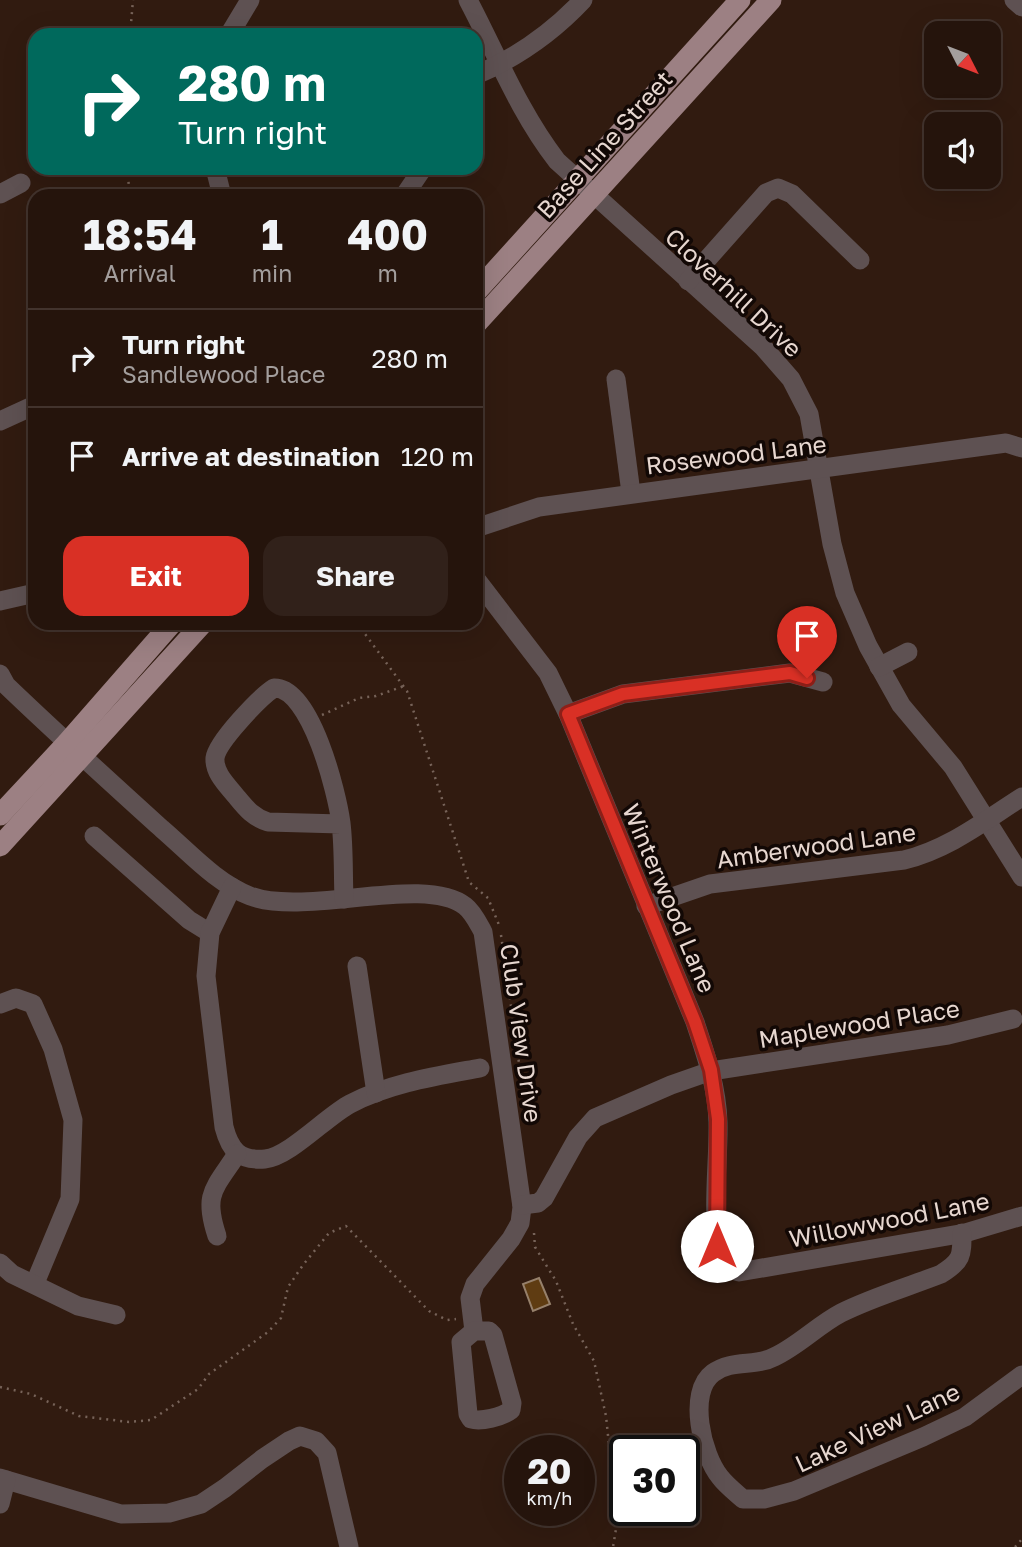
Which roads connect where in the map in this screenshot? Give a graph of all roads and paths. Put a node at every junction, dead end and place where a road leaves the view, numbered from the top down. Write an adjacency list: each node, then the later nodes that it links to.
1 (134, 0): 9 (path)
2 (250, 0): 10 (street)
3 (468, 0): 11 (street, Cloverhill Drive)
4 (583, 0): 13 (street)
5 (740, 0): 16 (main road, Base Line Street)
6 (771, 0): 16 (main road, Base Line Street)
7 (1014, 0): 8 (street)
8 (1022, 6)
9 (131, 28)
10 (233, 28)
11 (481, 28)
12 (483, 31): 13 (street, Cloverhill Drive)
13 (499, 65): 14 (street); 16 (street, Cloverhill Drive)
14 (483, 72)
15 (21, 183): 17 (street)
16 (586, 188): 19 (street, Cloverhill Drive); 20 (main road, Base Line Street); 21 (main road, Base Line Street)
17 (0, 194)
18 (859, 260): 19 (street)
19 (688, 281): 26 (street, Cloverhill Drive)
20 (483, 285)
21 (483, 315)
22 (615, 379): 27 (street)
23 (28, 408): 24 (street)
24 (0, 421)
25 (1014, 446): 26 (street, Rosewood Lane)
26 (818, 468): 27 (street, Rosewood Lane); 35 (street, Cloverhill Drive)
27 (631, 493): 28 (street, Rosewood Lane)
28 (483, 525)
29 (483, 588): 39 (street, Winterwood Lane)
30 (28, 595): 31 (street)
31 (0, 601)
32 (167, 630): 41 (main road)
33 (196, 630): 41 (main road)
34 (908, 652): 35 (street)
35 (879, 667): 44 (street, Cloverhill Drive)
36 (0, 674): 41 (street, Club View Drive)
37 (823, 682): 39 (street)
38 (404, 686): 40 (path)
39 (568, 714): 51 (street, Winterwood Lane)
40 (309, 721): 45 (street); 45 (street)
41 (75, 750): 43 (main road); 47 (main road); 49 (street, Club View Drive)
42 (1022, 797): 44 (street, Amberwood Lane)
43 (0, 815)
44 (985, 820): 48 (street, Cloverhill Drive); 51 (street, Amberwood Lane)
45 (341, 824): 50 (street)
46 (94, 836): 52 (street)
47 (0, 846)
48 (1022, 877)
49 (232, 887): 50 (street, Club View Drive); 52 (street)
50 (344, 899): 60 (street, Club View Drive)
51 (646, 906): 57 (street, Winterwood Lane)
52 (210, 933): 59 (street)
53 (357, 966): 58 (street)
54 (0, 1004): 68 (street)
55 (1013, 1019): 57 (street, Maplewood Place)
56 (480, 1068): 58 (street)
57 (711, 1070): 60 (street, Maplewood Place); 67 (street, Winterwood Lane)
58 (376, 1093): 59 (street)
59 (237, 1154): 63 (street)
60 (522, 1205): 70 (street, Club View Drive)
61 (1022, 1216): 62 (street, Willowwood Lane)
62 (962, 1233): 67 (street, Willowwood Lane); 71 (street, Lake View Lane)
63 (217, 1236)
64 (535, 1241): 65 (path)
65 (527, 1245)
66 (0, 1263): 68 (street)
67 (724, 1267)
68 (35, 1283): 69 (street)
69 (116, 1315)
70 (473, 1324): 72 (path)
71 (1022, 1376)
72 (0, 1387)
73 (3, 1479): 74 (street); 76 (street)
74 (0, 1504)
75 (1022, 1539): 77 (path)
76 (349, 1547)
77 (1016, 1547)

